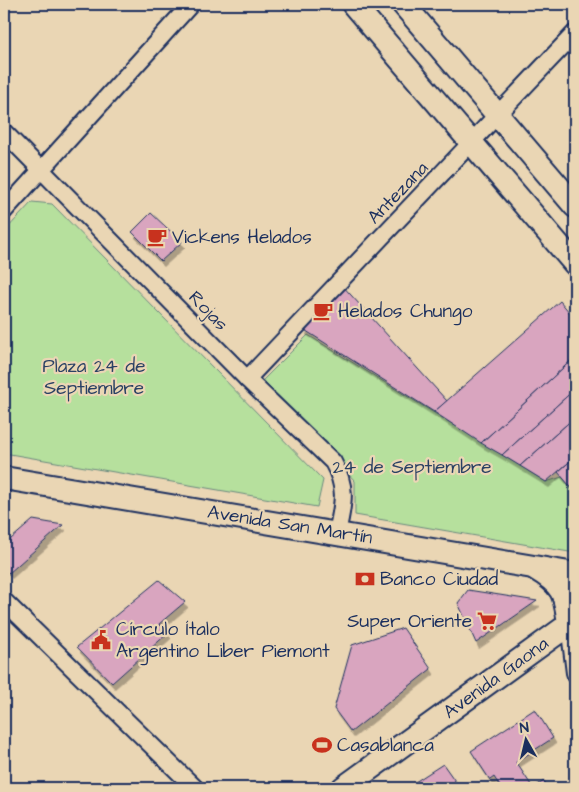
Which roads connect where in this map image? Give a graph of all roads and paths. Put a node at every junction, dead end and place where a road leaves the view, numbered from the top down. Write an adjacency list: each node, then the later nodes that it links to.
1 (191, 4): 8 (street)
2 (353, 4): 7 (main road)
3 (403, 4): 5 (main road)
4 (575, 32): 5 (street, Antezana)
5 (498, 116): 7 (street, Antezana); 9 (main road)
6 (4, 132): 8 (street, Rojas)
7 (472, 144): 11 (main road); 12 (street, Antezana)
8 (43, 170): 10 (street); 12 (street, Rojas)
9 (575, 206)
10 (4, 211)
11 (575, 264)
12 (247, 379): 14 (street, Rojas)
13 (4, 478): 14 (main road, Avenida San Martín)
14 (337, 533): 15 (main road, Avenida San Martín)
15 (530, 565): 16 (main road, Avenida San Martín); 18 (main road)
16 (575, 574)
17 (4, 601): 20 (street)
18 (572, 622): 19 (street); 21 (main road, Avenida Gaona)
19 (575, 673)
20 (195, 788)
21 (344, 788)

